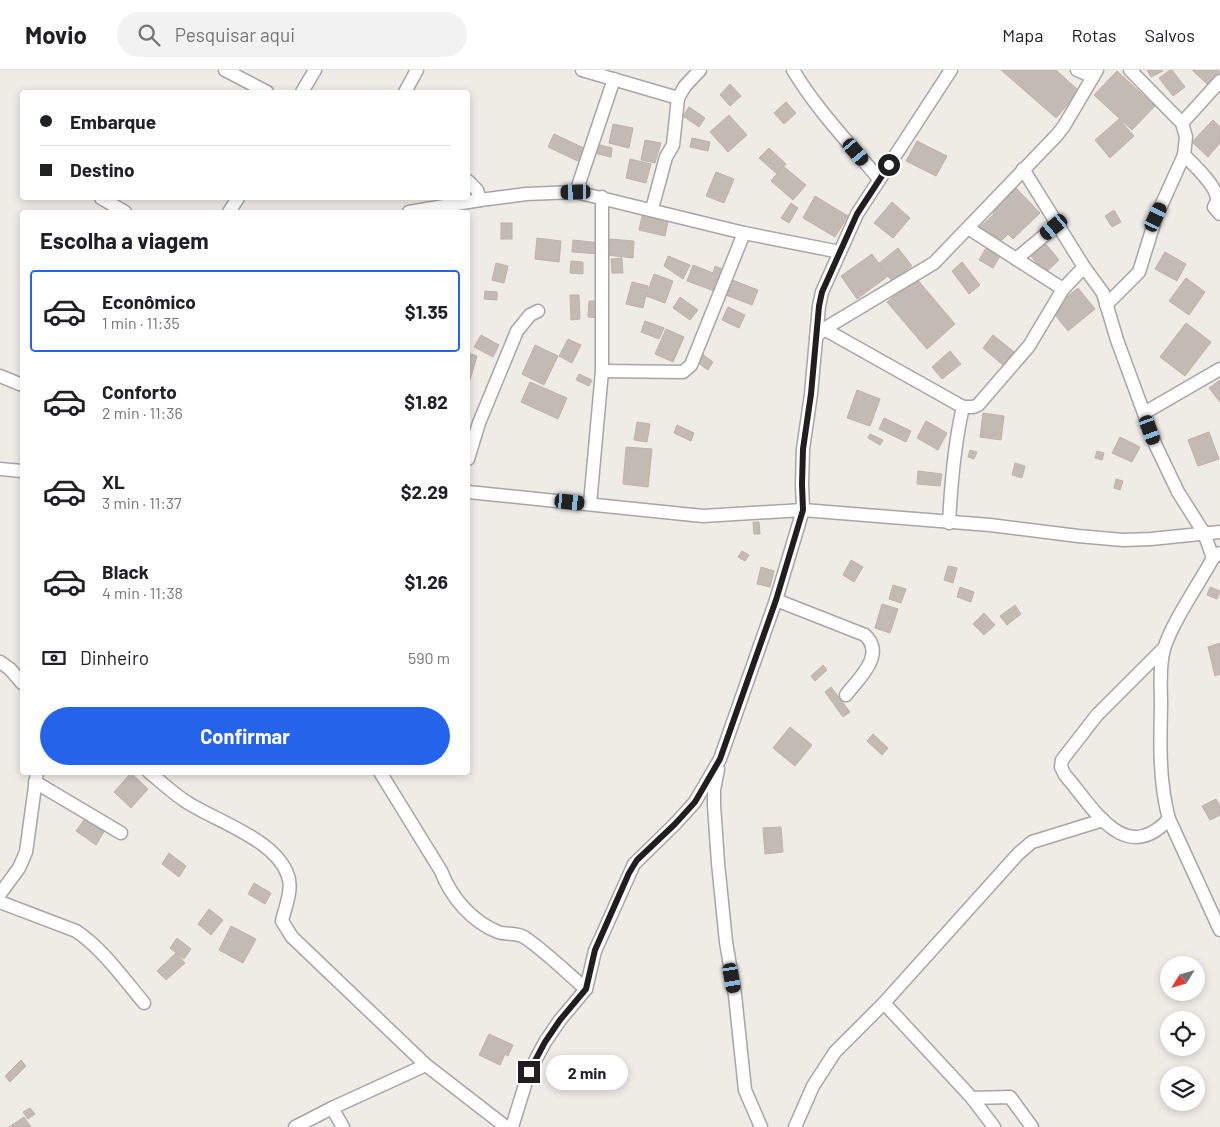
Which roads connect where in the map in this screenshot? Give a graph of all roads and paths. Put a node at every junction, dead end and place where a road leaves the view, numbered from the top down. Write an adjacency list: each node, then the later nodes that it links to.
1 (225, 70): 13 (street)
2 (315, 70): 14 (street)
3 (418, 70): 15 (street)
4 (582, 70): 11 (street)
5 (700, 70): 16 (street)
6 (793, 70): 20 (street)
7 (951, 70): 20 (street)
8 (1077, 70): 10 (street)
9 (1130, 70): 17 (street)
10 (1095, 73): 19 (street)
11 (614, 79): 16 (street); 22 (street)
12 (1220, 81): 17 (street)
13 (263, 90)
14 (303, 90)
15 (406, 90)
16 (678, 98): 26 (street)
17 (1182, 123): 18 (street)
18 (1184, 155): 29 (street); 37 (street)
19 (1023, 169): 30 (street); 31 (street)
20 (879, 179): 33 (street)
21 (470, 183): 25 (street)
22 (576, 192): 23 (street); 25 (street)
23 (602, 197): 26 (street); 41 (street)
24 (104, 200): 27 (street)
25 (480, 200): 28 (street)
26 (652, 209): 32 (street)
27 (121, 210)
28 (421, 210)
29 (1220, 214)
30 (1058, 224): 34 (street); 35 (street)
31 (968, 228): 34 (street); 39 (street)
32 (744, 233): 33 (street); 41 (street)
33 (840, 252): 39 (street)
34 (1016, 259): 36 (street)
35 (1084, 266): 36 (street); 37 (street)
36 (1063, 290): 44 (street)
37 (1106, 305): 45 (street)
38 (538, 311): 46 (street)
39 (820, 333): 44 (street); 51 (street)
40 (1220, 369): 45 (street)
41 (602, 371): 50 (street)
42 (0, 376): 43 (street)
43 (20, 384)
44 (963, 407): 52 (street)
45 (1144, 413): 54 (street)
46 (470, 453)
47 (0, 470): 48 (street)
48 (20, 471)
49 (470, 492): 50 (street)
50 (590, 504): 51 (street)
51 (803, 510): 52 (street); 56 (street)
52 (949, 522): 54 (street)
53 (1220, 532): 54 (street)
54 (1204, 533): 55 (street)
55 (1217, 556): 57 (street)
56 (776, 600): 60 (street); 61 (street)
57 (1164, 648): 65 (street); 66 (street)
58 (0, 662): 59 (street)
59 (20, 681)
60 (846, 695)
61 (720, 759): 71 (street); 81 (street)
62 (153, 775): 74 (street)
63 (382, 775): 71 (street)
64 (36, 777): 67 (street); 68 (street)
65 (1169, 819): 66 (street); 70 (street)
66 (1103, 820): 73 (street)
67 (121, 833)
68 (0, 894)
69 (0, 902): 72 (street)
70 (1220, 930)
71 (586, 989): 80 (street)
72 (144, 1003)
73 (884, 1003): 75 (street); 82 (street)
74 (426, 1065): 76 (street); 79 (street)
75 (972, 1098): 83 (street); 84 (street)
76 (332, 1108): 77 (street); 78 (street)
77 (295, 1127)
78 (343, 1127)
79 (506, 1127)
80 (512, 1127)
81 (761, 1127)
82 (795, 1127)
83 (994, 1127)
84 (1032, 1127)

